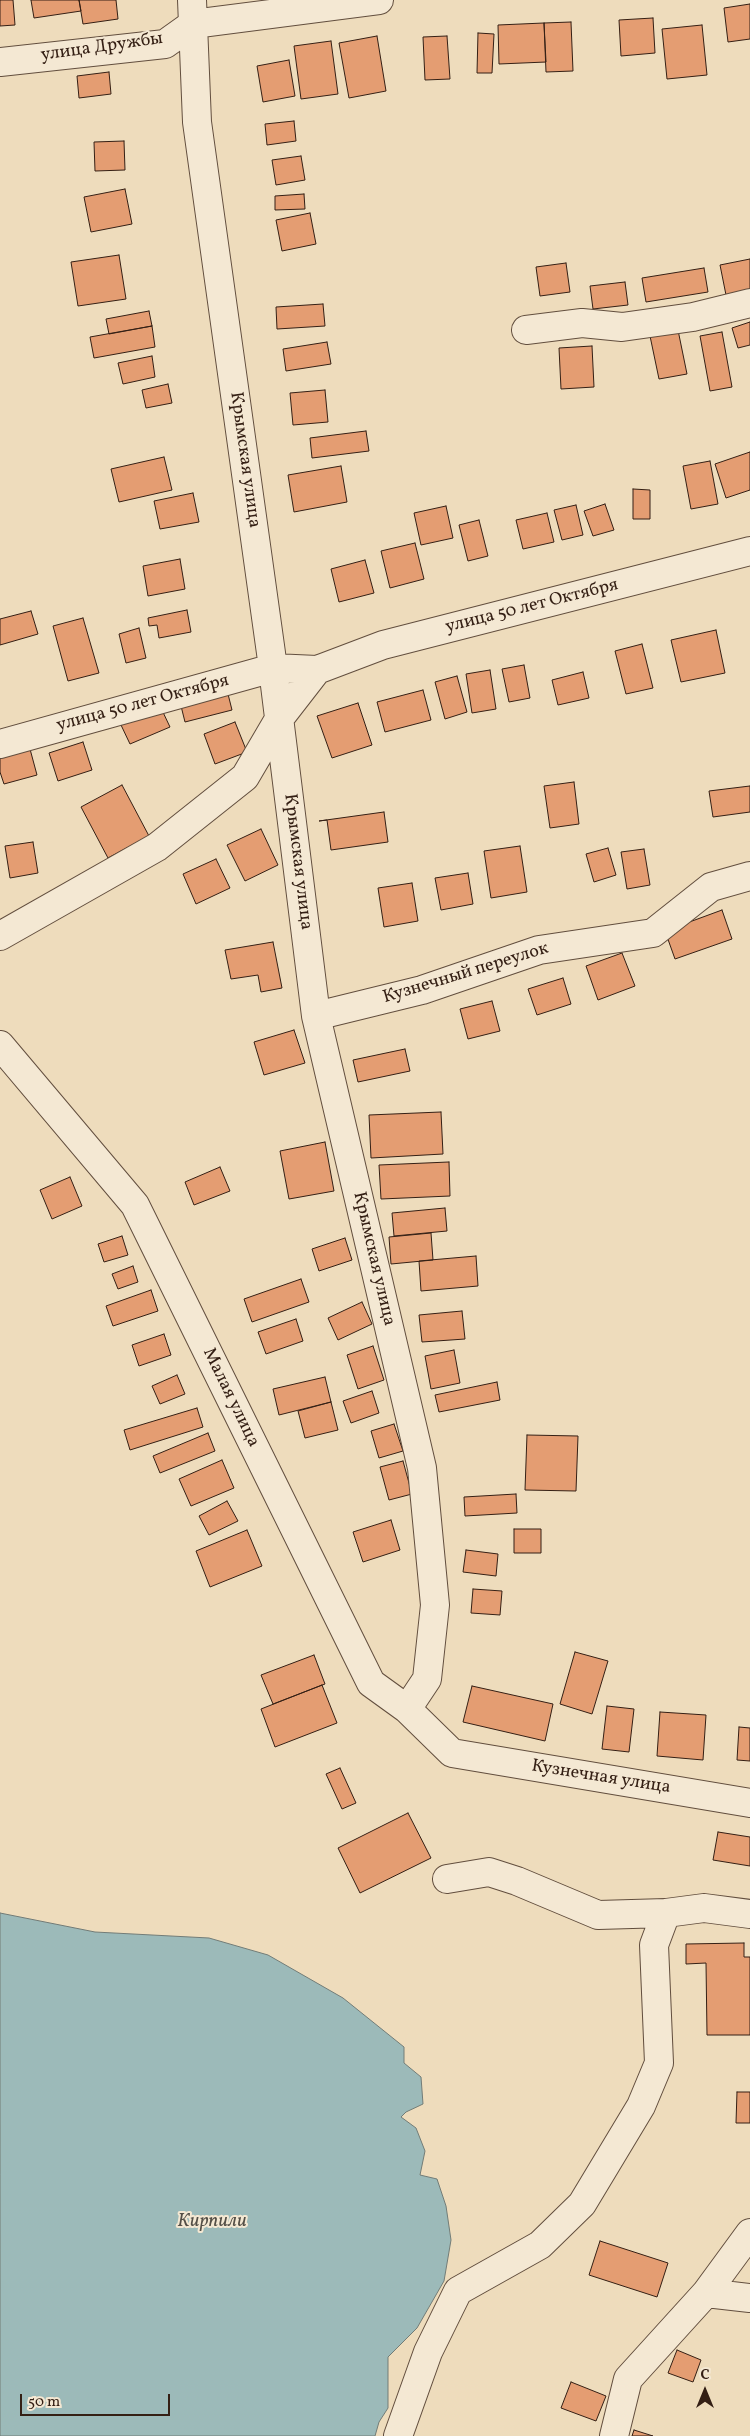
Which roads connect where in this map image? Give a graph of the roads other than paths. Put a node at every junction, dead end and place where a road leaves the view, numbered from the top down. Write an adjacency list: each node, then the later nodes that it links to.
1 (379, 0): 2 (street, улица Дружбы)
2 (192, 12): 3 (street, улица Дружбы); 7 (street, Крымская улица)
3 (0, 62)
4 (750, 303): 5 (street)
5 (526, 330)
6 (750, 551): 8 (street, улица 50 лет Октября)
7 (273, 668): 8 (street, улица 50 лет Октября); 9 (street, Крымская улица); 10 (street, улица 50 лет Октября)
8 (317, 670): 9 (street)
9 (279, 719): 12 (street); 13 (street, Крымская улица)
10 (0, 744)
11 (750, 876): 13 (street, Кузнечный переулок)
12 (0, 936)
13 (316, 1016): 15 (street, Крымская улица)
14 (0, 1045): 15 (street, Малая улица)
15 (407, 1709): 16 (street, Малая улица)
16 (452, 1753): 17 (street, Кузнечная улица)
17 (750, 1802)
18 (448, 1879): 19 (street)
19 (666, 1913): 20 (street); 24 (street)
20 (750, 1914)
21 (750, 2233): 22 (street)
22 (706, 2293): 23 (street); 25 (street)
23 (750, 2298)
24 (398, 2436)
25 (614, 2436)

